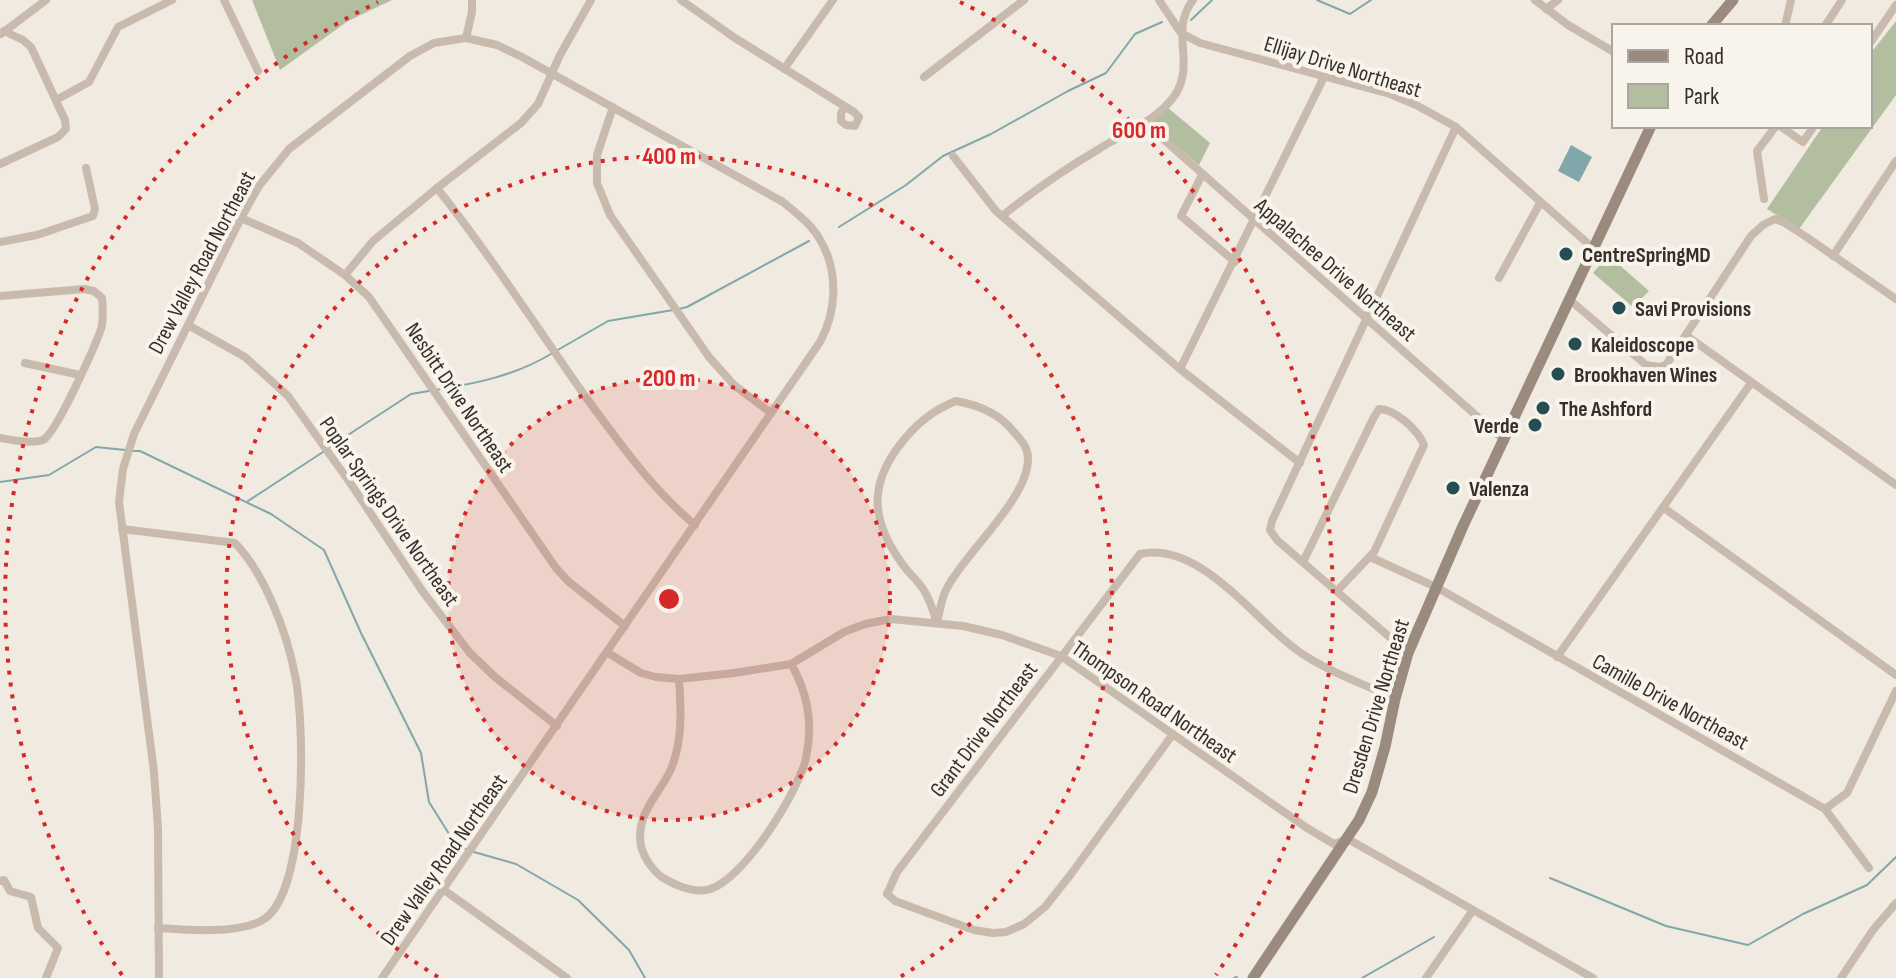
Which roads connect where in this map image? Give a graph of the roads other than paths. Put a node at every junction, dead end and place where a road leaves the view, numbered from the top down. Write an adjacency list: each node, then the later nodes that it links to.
1 (46, 0): 21 (street)
2 (172, 0): 31 (street)
3 (224, 0): 27 (street)
4 (472, 0): 23 (street)
5 (591, 0): 28 (street)
6 (681, 0): 26 (street)
7 (833, 0): 26 (street)
8 (1024, 0): 30 (street)
9 (1159, 0): 22 (street)
10 (1193, 0): 22 (street)
11 (1535, 0): 17 (street)
12 (1558, 0): 17 (street)
13 (1733, 0): 18 (street)
14 (1791, 0): 19 (street)
15 (1842, 0): 20 (street)
16 (1896, 5): 24 (street)
17 (1546, 9): 25 (street)
18 (1713, 24)
19 (1785, 24)
20 (1826, 24)
21 (2, 33): 31 (street)
22 (1181, 33): 29 (street, Ellijay Drive Northeast); 34 (street)
23 (466, 38): 28 (street, Drew Valley Road Northeast); 49 (street, Drew Valley Road Northeast)
24 (1872, 40)
25 (1612, 51)
26 (784, 69): 33 (street)
27 (258, 71)
28 (552, 73): 32 (street, Drew Valley Road Northeast); 45 (street)
29 (1325, 75): 35 (street, Ellijay Drive Northeast); 50 (street)
30 (924, 77)
31 (56, 100): 42 (street)
32 (613, 107): 67 (street); 67 (street, Drew Valley Road Northeast)
33 (845, 107)
34 (1145, 123): 44 (street, Appalachee Drive Northeast); 48 (street)
35 (1456, 127): 47 (street, Ellijay Drive Northeast); 60 (street)
36 (1650, 128): 52 (street, Dresden Drive Northeast)
37 (1776, 128): 46 (street)
38 (1781, 128): 39 (street)
39 (1813, 128)
40 (953, 156): 48 (street)
41 (1896, 161): 53 (street)
42 (0, 164)
43 (86, 168): 51 (street)
44 (1202, 175): 50 (street, Appalachee Drive Northeast); 54 (street)
45 (437, 188): 55 (street); 73 (street)
46 (1764, 199)
47 (1540, 203): 52 (street, Ellijay Drive Northeast); 56 (street)
48 (1002, 216): 64 (street)
49 (241, 218): 55 (street, Nesbitt Drive Northeast); 61 (street, Drew Valley Road Northeast)
50 (1255, 221): 54 (street); 60 (street, Appalachee Drive Northeast)
51 (0, 242)
52 (1593, 248): 59 (street, Dresden Drive Northeast)
53 (1833, 256): 58 (street); 62 (street)
54 (1235, 262): 64 (street)
55 (345, 275): 80 (street, Nesbitt Drive Northeast)
56 (1499, 278)
57 (0, 296): 65 (street)
58 (1896, 299)
59 (1570, 300): 62 (street); 69 (street, Dresden Drive Northeast)
60 (1367, 321): 69 (street, Appalachee Drive Northeast); 70 (street)
61 (188, 325): 74 (street, Drew Valley Road Northeast); 90 (street, Poplar Springs Drive Northeast)
62 (1687, 336): 66 (street)
63 (25, 363): 65 (street)
64 (1180, 369): 70 (street)
65 (80, 375): 68 (street)
66 (1751, 383): 71 (street); 72 (street)
67 (771, 413): 73 (street, Drew Valley Road Northeast)
68 (0, 438)
69 (1505, 441): 77 (street, Dresden Drive Northeast)
70 (1300, 463): 76 (street)
71 (1896, 485)
72 (1664, 508): 84 (street); 86 (street)
73 (695, 525): 80 (street, Drew Valley Road Northeast)
74 (122, 529): 99 (street, Drew Valley Road Northeast); 99 (street)
75 (1370, 557): 76 (street); 77 (street, Camille Drive Northeast); 78 (street)
76 (1303, 562): 78 (street)
77 (1436, 587): 82 (street, Dresden Drive Northeast); 84 (street, Camille Drive Northeast)
78 (1337, 591): 82 (street)
79 (937, 623): 79 (street); 83 (street, Thompson Road Northeast); 85 (street, Thompson Road Northeast)
80 (625, 626): 81 (street, Drew Valley Road Northeast)
81 (608, 653): 87 (street, Thompson Road Northeast); 90 (street, Drew Valley Road Northeast)
82 (1408, 653): 89 (street, Dresden Drive Northeast)
83 (1061, 656): 89 (street, Grant Drive Northeast); 91 (street, Thompson Road Northeast); 91 (street, Grant Drive Northeast)
84 (1557, 657): 92 (street, Camille Drive Northeast)
85 (791, 664): 87 (street, Thompson Road Northeast); 87 (street)
86 (1896, 675)
87 (679, 679)
88 (1896, 691): 92 (street)
89 (1395, 699): 93 (street, Dresden Drive Northeast)
90 (557, 726): 96 (street, Drew Valley Road Northeast)
91 (1173, 734): 93 (street, Thompson Road Northeast)
92 (1825, 809): 94 (street, Camille Drive Northeast)
93 (1348, 839): 98 (street); 104 (street, Dresden Drive Northeast)
94 (1869, 868)
95 (0, 881): 100 (street)
96 (444, 890): 102 (street, Drew Valley Road Northeast); 103 (street)
97 (1896, 903): 107 (street)
98 (1473, 910): 105 (street); 106 (street)
99 (158, 928): 101 (street, Drew Valley Road Northeast)
100 (46, 978)
101 (159, 978)
102 (382, 978)
103 (567, 978)
104 (1253, 978)
105 (1426, 978)
106 (1593, 978)
107 (1841, 978)

